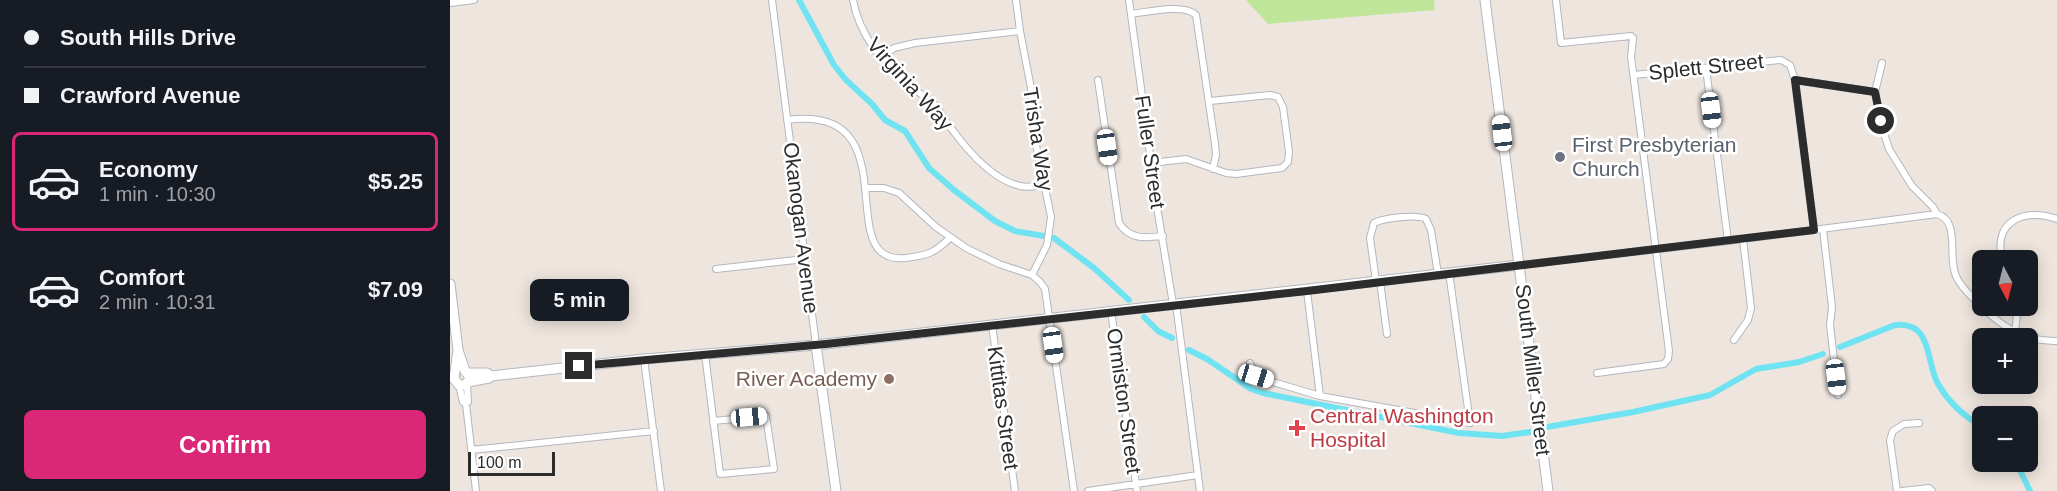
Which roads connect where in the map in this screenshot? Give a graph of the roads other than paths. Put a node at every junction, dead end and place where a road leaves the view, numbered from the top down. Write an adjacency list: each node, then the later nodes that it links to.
1 (474, 0): 8 (street)
2 (772, 0): 19 (street, Okanogan Avenue)
3 (853, 0): 11 (street, Virginia Way)
4 (1016, 0): 10 (street, Trisha Way)
5 (1130, 0): 9 (street, Fuller Street)
6 (1485, 0): 35 (street, South Miller Street)
7 (1556, 0): 14 (street)
8 (450, 3)
9 (1131, 14): 18 (street); 20 (street, Fuller Street)
10 (1020, 31): 11 (street); 22 (street, Trisha Way)
11 (881, 57): 22 (street, Virginia Way)
12 (1882, 63): 17 (street)
13 (1706, 68): 14 (street, Splett Street); 16 (street, Splett Street); 31 (street)
14 (1634, 75): 32 (street)
15 (1098, 80): 28 (street)
16 (1795, 80): 17 (street, Splett Street); 27 (street)
17 (1875, 92): 24 (street)
18 (1210, 101): 21 (street); 21 (street)
19 (787, 120): 23 (street); 34 (street, Okanogan Avenue)
20 (1151, 163): 21 (street); 28 (street, Fuller Street)
21 (1213, 169)
22 (1043, 185): 39 (street, Trisha Way)
23 (865, 188): 29 (street); 29 (street)
24 (1937, 214): 26 (street); 47 (street)
25 (2057, 219): 33 (street)
26 (1823, 229): 27 (street); 58 (street)
27 (1814, 230): 30 (street)
28 (1163, 236): 43 (street, Fuller Street)
29 (950, 238): 39 (street)
30 (1743, 239): 31 (street); 49 (street)
31 (1728, 241): 32 (street)
32 (1656, 249): 35 (street); 56 (street)
33 (2001, 250)
34 (805, 259): 36 (street); 52 (street, Okanogan Avenue)
35 (1519, 265): 37 (street); 74 (street, South Miller Street)
36 (716, 269)
37 (1449, 272): 38 (street); 59 (street)
38 (1438, 273): 40 (street); 40 (street)
39 (1032, 275): 45 (street)
40 (1378, 281): 42 (street); 48 (street)
41 (450, 285): 57 (street)
42 (1307, 291): 43 (street); 59 (street)
43 (1174, 304): 44 (street); 64 (street, Fuller Street)
44 (1111, 311): 45 (street); 65 (street, Ormiston Street)
45 (1049, 318): 46 (street); 70 (street)
46 (992, 325): 52 (street); 69 (street, Kittitas Street)
47 (2008, 328)
48 (1388, 334)
49 (1734, 340)
50 (2038, 340): 51 (street)
51 (2057, 341)
52 (816, 345): 53 (street); 68 (street, Okanogan Avenue)
53 (705, 354): 54 (street); 60 (street)
54 (644, 359): 57 (street); 62 (street)
55 (1250, 363): 59 (street)
56 (1597, 373)
57 (459, 379): 63 (street)
58 (1839, 395)
59 (1320, 396)
60 (713, 420): 60 (street)
61 (1919, 423): 75 (street)
62 (654, 431): 63 (street); 67 (street)
63 (471, 450): 66 (street)
64 (1198, 475): 65 (street); 73 (street, Fuller Street)
65 (1135, 483): 71 (street); 72 (street, Ormiston Street)
66 (476, 491)
67 (661, 491)
68 (836, 491)
69 (1014, 491)
70 (1074, 491)
71 (1088, 491)
72 (1137, 491)
73 (1200, 491)
74 (1548, 491)
75 (1897, 491)
76 (1902, 491): 77 (street)
77 (1932, 491)

